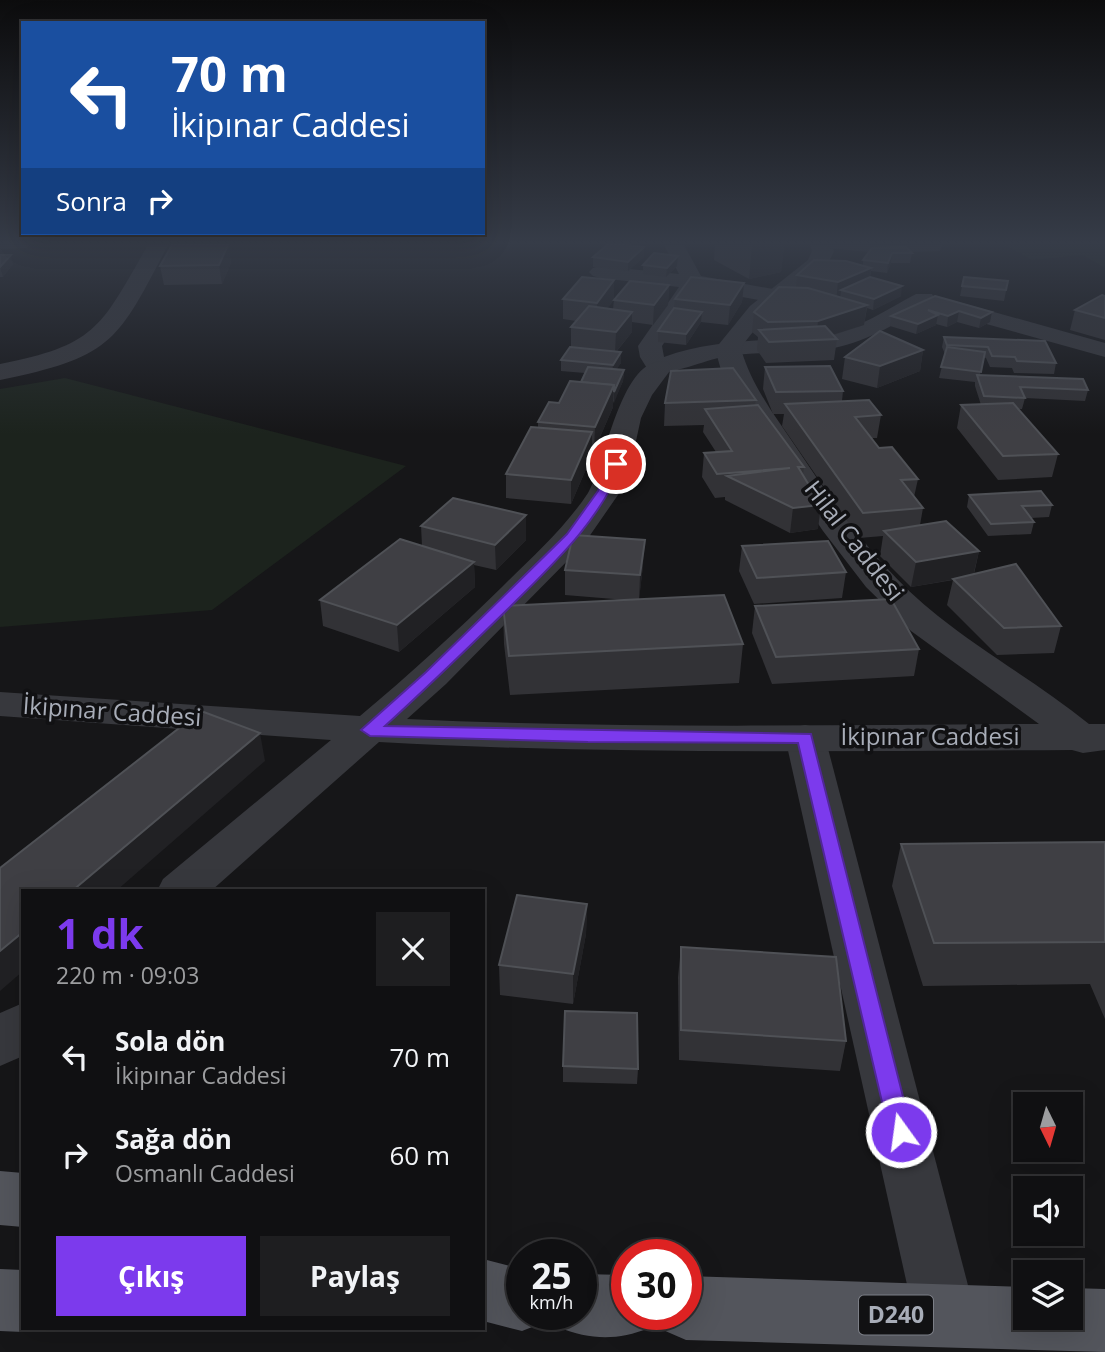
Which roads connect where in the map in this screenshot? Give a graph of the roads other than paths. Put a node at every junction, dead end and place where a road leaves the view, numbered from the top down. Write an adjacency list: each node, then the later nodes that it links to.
1 (122, 308): 10 (street)
2 (662, 308): 12 (street)
3 (764, 308): 8 (street)
4 (829, 308): 7 (street)
5 (907, 308): 7 (street)
6 (956, 308): 9 (street)
7 (882, 321): 8 (street)
8 (728, 349): 12 (street); 17 (street, Hilal Caddesi)
9 (1105, 350)
10 (48, 362): 11 (street); 13 (street)
11 (0, 363)
12 (659, 368): 15 (street)
13 (0, 372)
14 (0, 704): 15 (street, İkipınar Caddesi)
15 (370, 730): 16 (street, İkipınar Caddesi); 18 (street)
16 (805, 737): 17 (street, İkipınar Caddesi); 30 (street)
17 (1096, 744)
18 (182, 889)
19 (21, 1026): 20 (street)
20 (0, 1044)
21 (0, 1198): 22 (main road)
22 (21, 1199)
23 (485, 1291): 24 (main road)
24 (506, 1297)
25 (0, 1300): 26 (main road)
26 (21, 1301)
27 (506, 1303): 28 (main road)
28 (485, 1304)
29 (702, 1308): 30 (main road, D240)
30 (945, 1316): 31 (main road, D240)
31 (1105, 1321)

